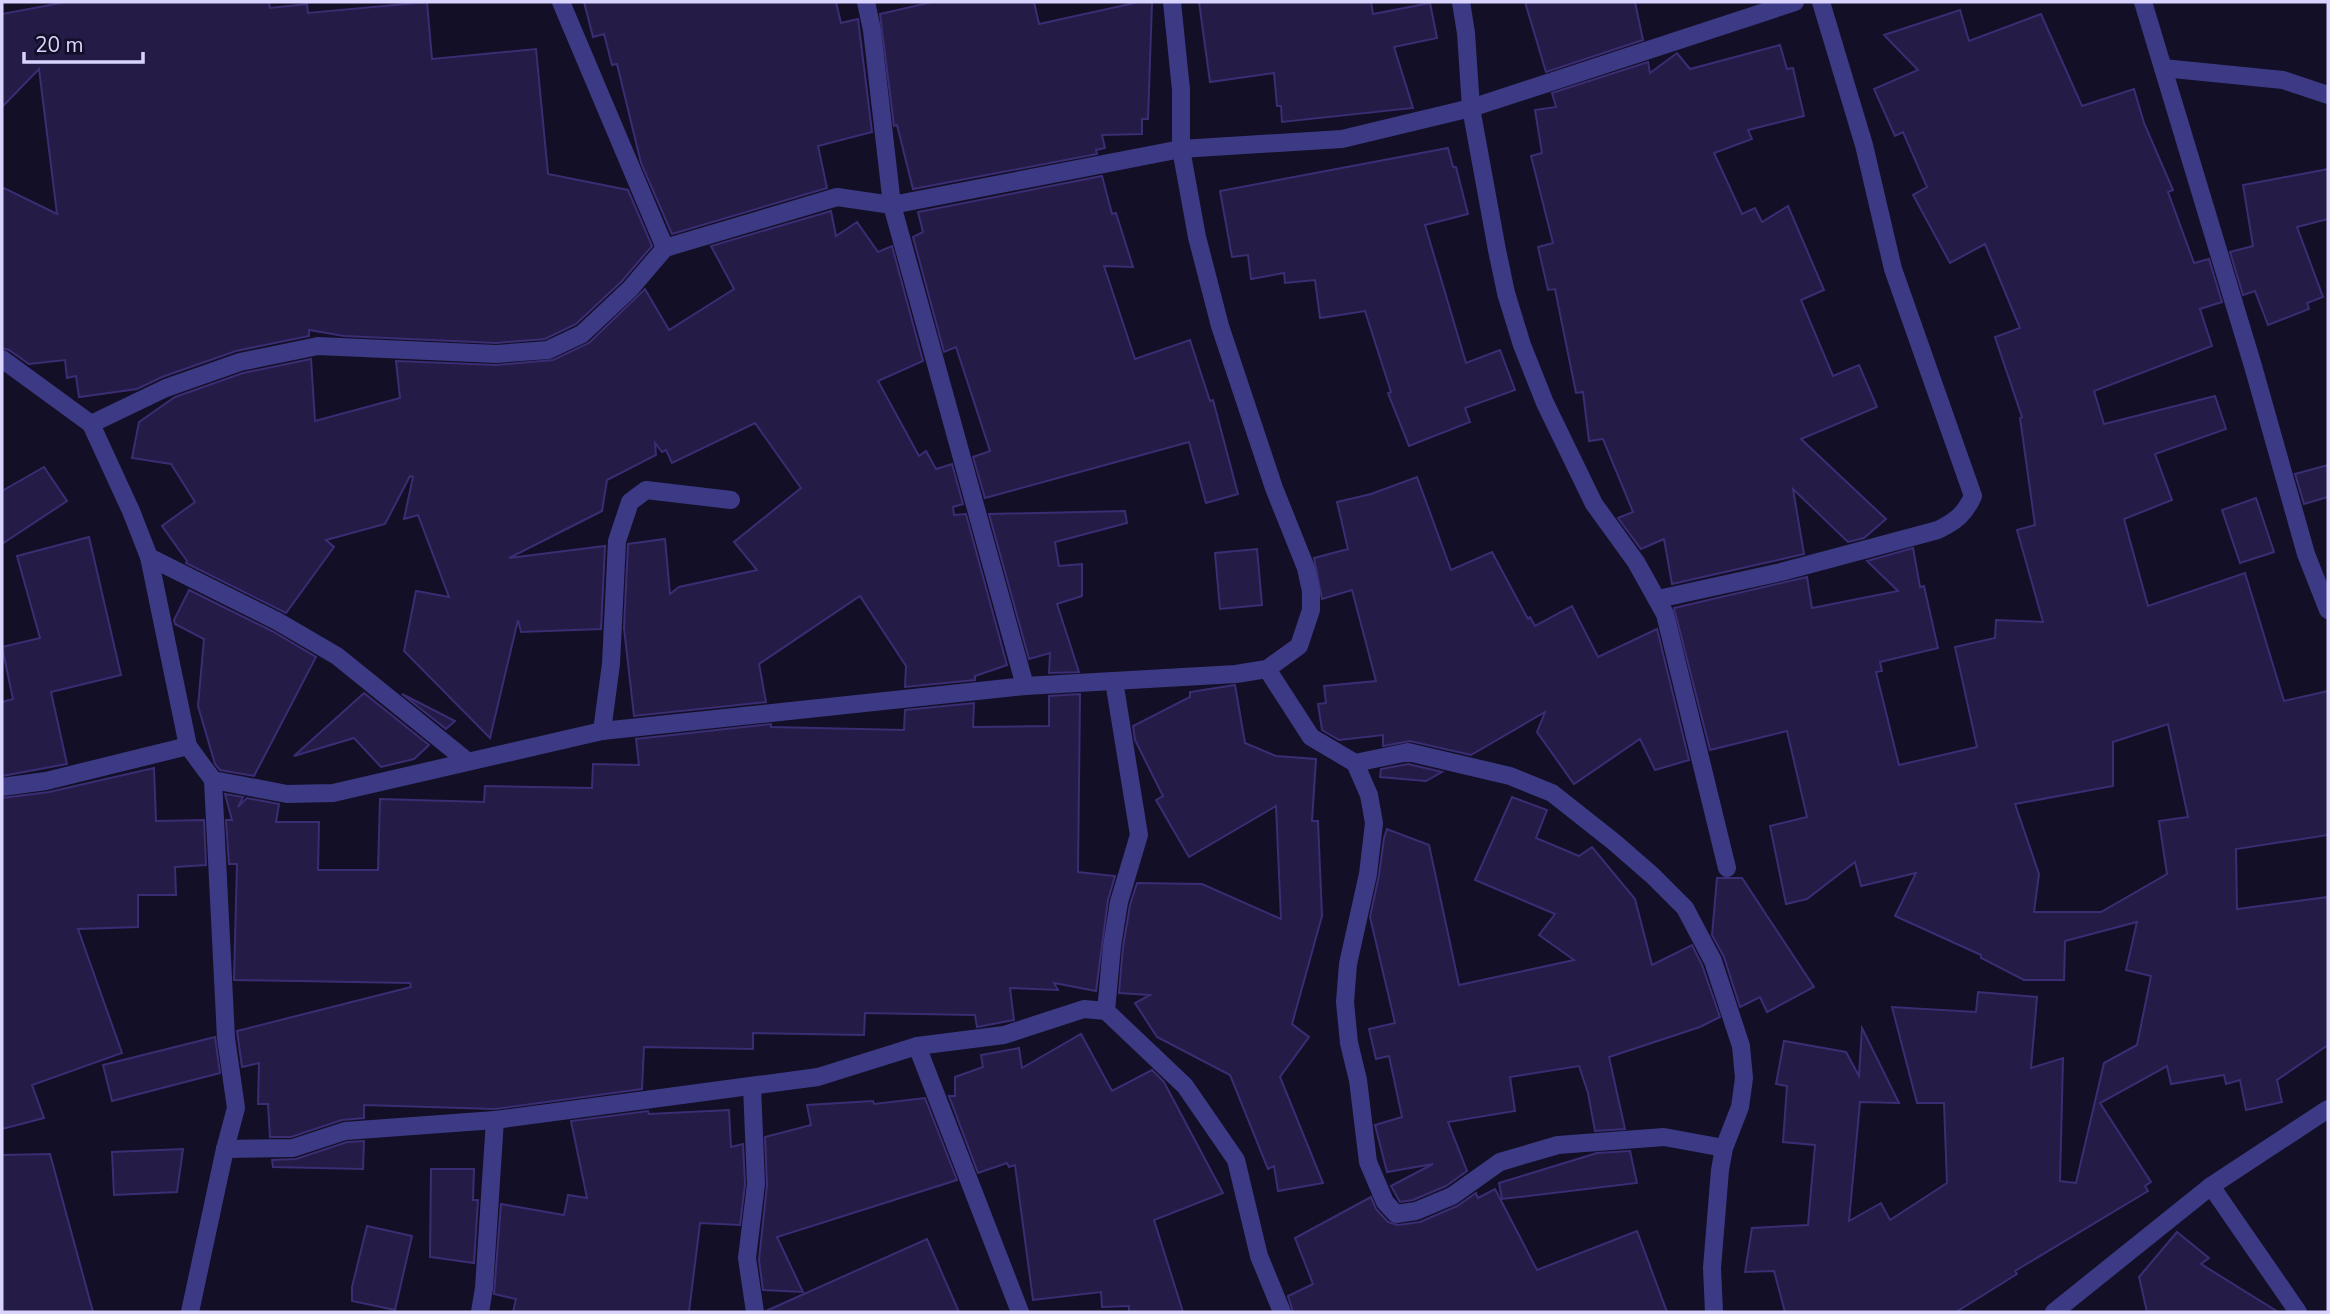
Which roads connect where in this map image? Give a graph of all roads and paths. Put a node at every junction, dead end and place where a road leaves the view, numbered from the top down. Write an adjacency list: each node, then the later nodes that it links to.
1 (561, 2): 13 (street)
2 (866, 2): 12 (street)
3 (1172, 2): 11 (street)
4 (1461, 2): 10 (street)
5 (1796, 2): 10 (street)
6 (1821, 2): 18 (street)
7 (2143, 2): 8 (street)
8 (2163, 68): 9 (street); 19 (street)
9 (2328, 95)
10 (1471, 108): 11 (street); 18 (street)
11 (1181, 149): 12 (street); 20 (street)
12 (892, 205): 13 (street); 22 (street)
13 (665, 248): 15 (street)
14 (2, 359): 15 (street)
15 (91, 424): 17 (street)
16 (731, 500): 23 (street)
17 (149, 557): 24 (street); 25 (street)
18 (1658, 599): 29 (street)
19 (2328, 610)
20 (1267, 669): 21 (street); 26 (street)
21 (1114, 681): 22 (street); 30 (street)
22 (1025, 686): 23 (street)
23 (602, 731): 25 (street)
24 (188, 747): 27 (street); 28 (street)
25 (467, 761): 27 (street)
26 (1355, 763): 35 (street); 35 (street)
27 (214, 780): 36 (street)
28 (2, 787)
29 (1727, 868)
30 (1106, 1011): 31 (street); 42 (street)
31 (917, 1046): 32 (street); 41 (street)
32 (752, 1086): 34 (street); 40 (street)
33 (2328, 1109): 37 (street)
34 (495, 1120): 36 (street); 39 (street)
35 (1724, 1148): 43 (street)
36 (225, 1149): 38 (street)
37 (2211, 1186): 44 (street); 45 (street)
38 (190, 1312)
39 (480, 1312)
40 (755, 1312)
41 (1020, 1312)
42 (1282, 1312)
43 (1714, 1312)
44 (2054, 1312)
45 (2298, 1312)

